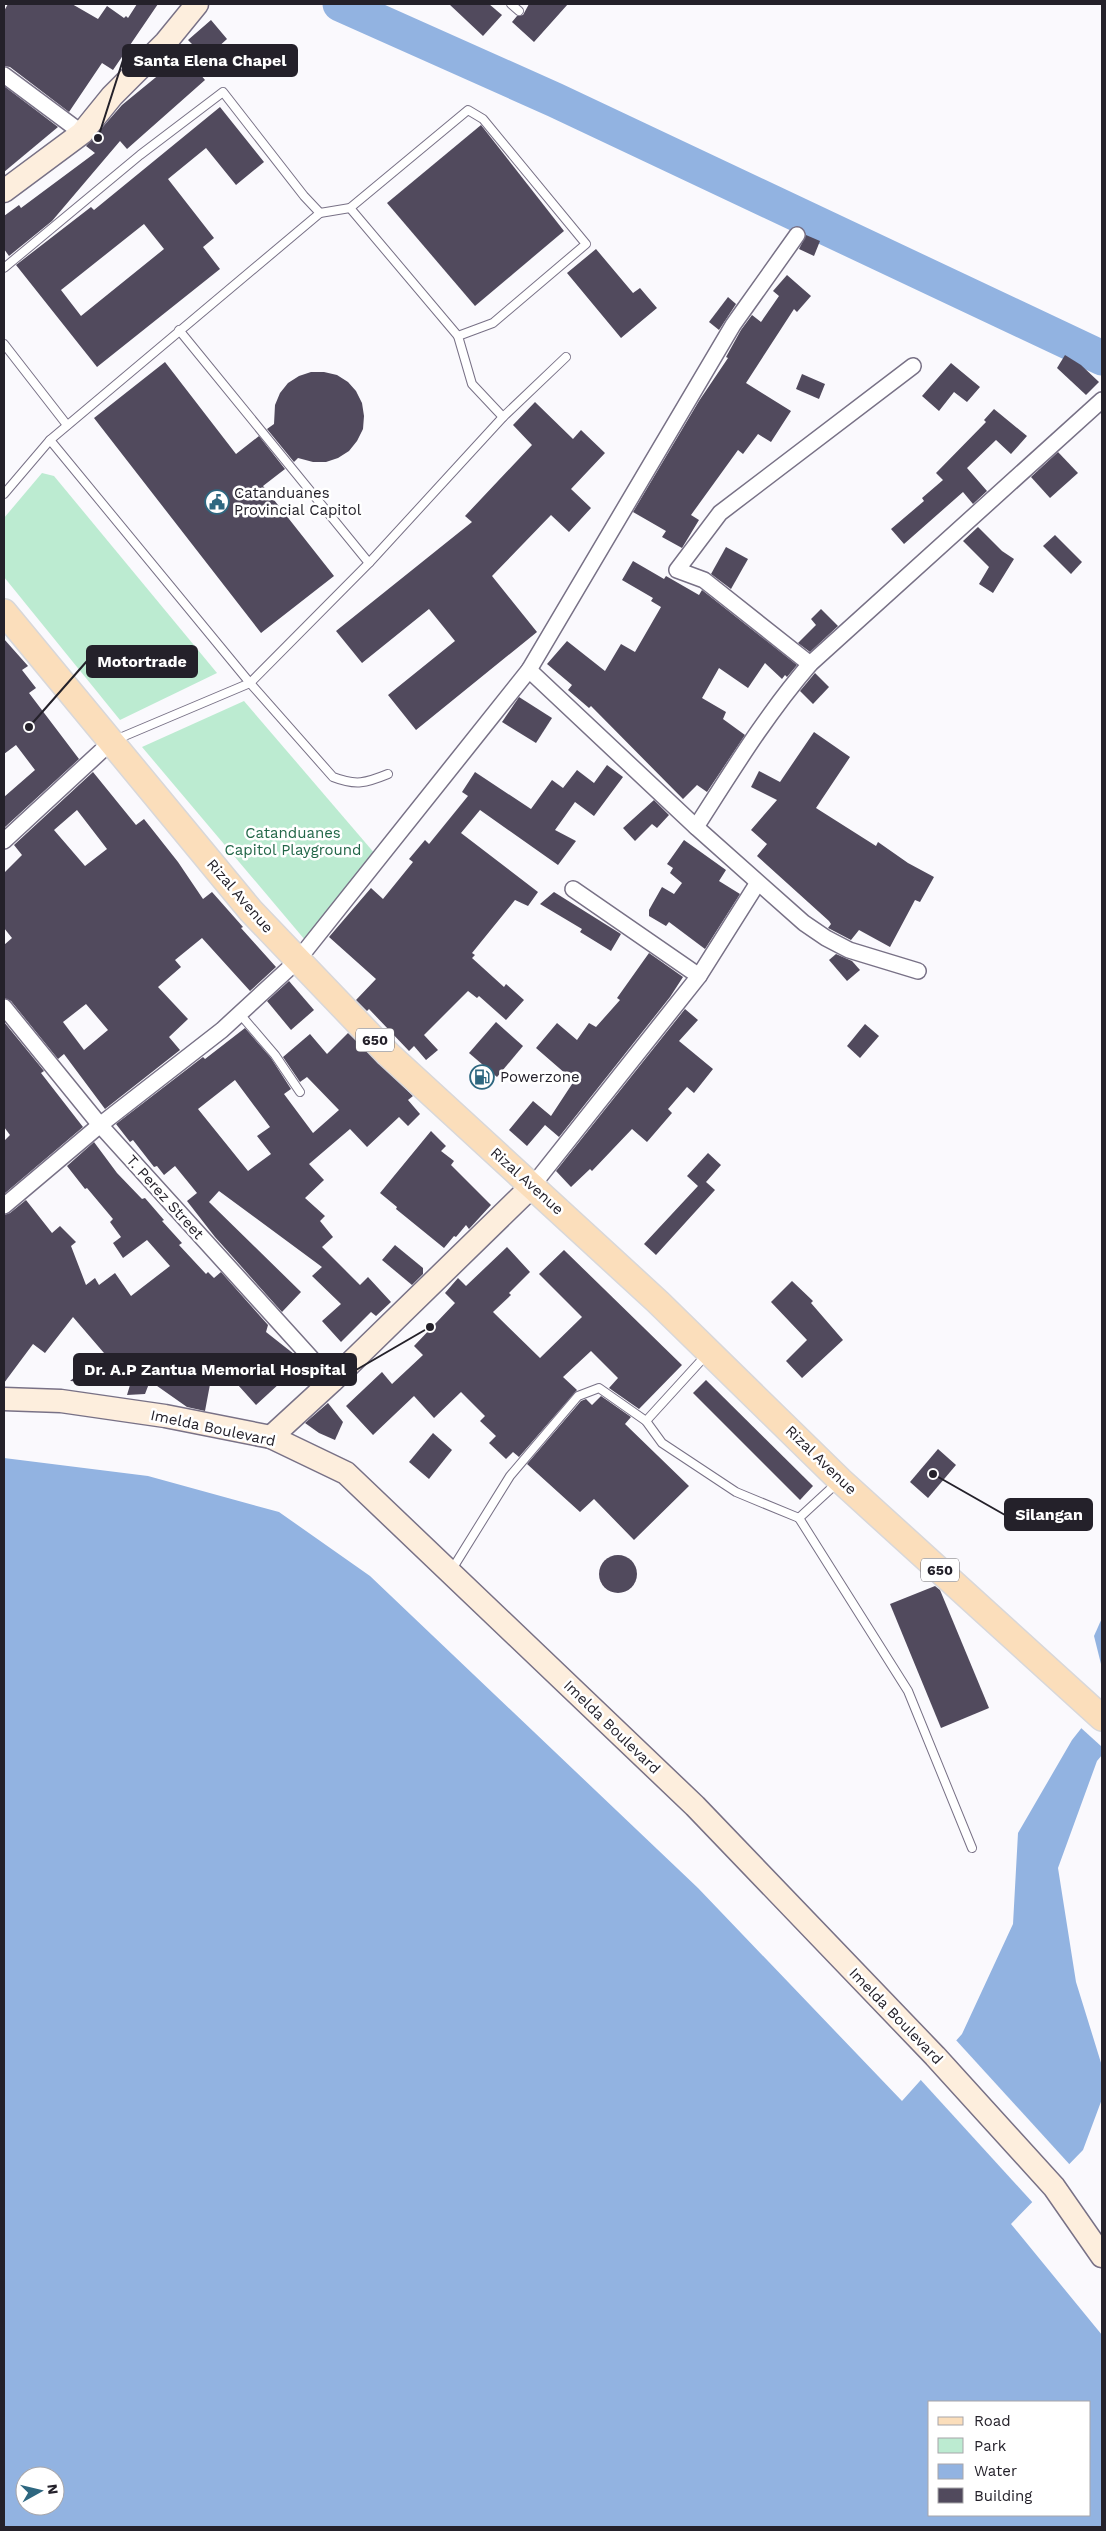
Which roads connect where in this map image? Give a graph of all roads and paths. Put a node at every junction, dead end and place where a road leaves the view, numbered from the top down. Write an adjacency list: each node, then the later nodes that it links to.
1 (197, 4): 5 (main road)
2 (510, 4): 3 (lane)
3 (519, 11)
4 (4, 75): 5 (street)
5 (82, 133): 6 (main road)
6 (4, 191)
7 (350, 208): 8 (lane); 12 (lane); 12 (lane)
8 (320, 213): 10 (lane); 11 (lane)
9 (797, 235): 24 (street)
10 (4, 268)
11 (179, 330): 18 (lane); 21 (lane)
12 (458, 336): 17 (lane)
13 (4, 344): 18 (lane)
14 (566, 357): 17 (lane)
15 (913, 366): 23 (street)
16 (1102, 400): 23 (street)
17 (503, 417): 21 (lane)
18 (67, 425): 19 (lane)
19 (50, 440): 20 (lane); 25 (lane)
20 (4, 494)
21 (368, 563): 25 (lane)
22 (4, 612): 26 (main road, Rizal Avenue / 650)
23 (810, 664): 28 (street)
24 (529, 670): 28 (street); 32 (street)
25 (250, 683): 26 (lane); 27 (lane)
26 (111, 742): 29 (street); 32 (main road, Rizal Avenue / 650)
27 (388, 774)
28 (696, 827): 30 (street)
29 (4, 842)
30 (757, 884): 33 (street); 34 (street)
31 (573, 889): 34 (street)
32 (297, 961): 36 (street); 39 (main road, Rizal Avenue / 650)
33 (918, 972)
34 (699, 976): 39 (street)
35 (4, 1007): 38 (street, T. Perez Street)
36 (239, 1013): 37 (lane); 38 (street)
37 (300, 1092)
38 (100, 1125): 40 (street); 42 (street, T. Perez Street)
39 (533, 1186): 41 (main road, Rizal Avenue / 650); 42 (main road)
40 (4, 1206)
41 (709, 1352): 44 (lane); 46 (main road, Rizal Avenue / 650)
42 (332, 1381): 45 (main road)
43 (4, 1399): 45 (main road, Imelda Boulevard)
44 (646, 1421): 47 (lane); 48 (lane)
45 (271, 1437): 48 (main road, Imelda Boulevard)
46 (840, 1480): 47 (lane); 49 (main road, Rizal Avenue / 650)
47 (799, 1518): 50 (lane)
48 (450, 1572): 51 (main road, Imelda Boulevard)
49 (1098, 1714)
50 (972, 1848)
51 (1102, 2256)

